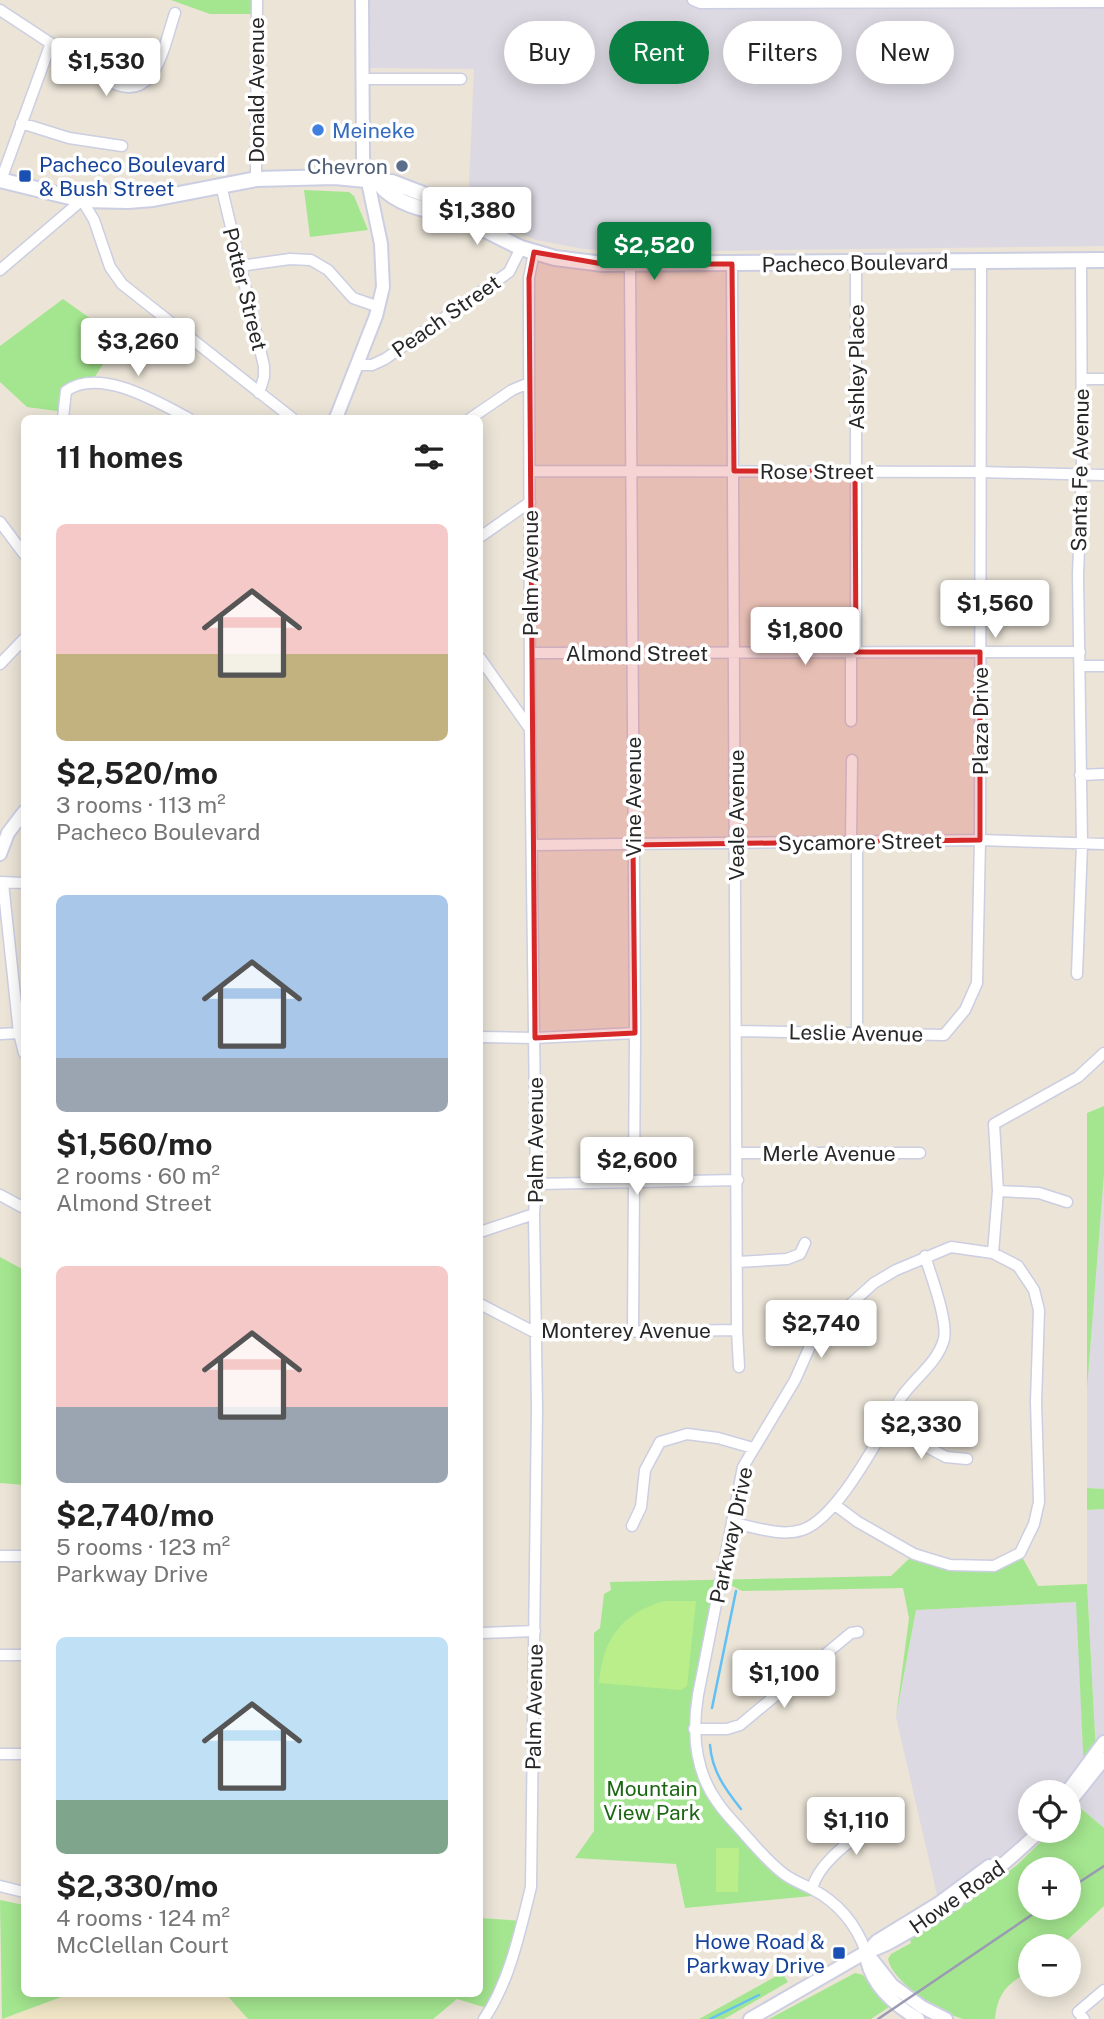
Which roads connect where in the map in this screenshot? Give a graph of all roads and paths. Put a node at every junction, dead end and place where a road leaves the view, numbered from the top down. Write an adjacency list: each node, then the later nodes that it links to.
1 (257, 0): 13 (street, Donald Avenue)
2 (362, 0): 9 (street)
3 (693, 0): 4 (street)
4 (991, 1): 5 (street)
5 (1104, 2)
6 (0, 10): 8 (street)
7 (175, 13): 8 (street)
8 (51, 43): 11 (street)
9 (362, 79): 10 (street); 15 (street)
10 (461, 79)
11 (21, 123): 12 (street); 14 (street)
12 (122, 146)
13 (256, 179): 15 (main road, Pacheco Boulevard); 16 (main road, Pacheco Boulevard)
14 (1, 180): 17 (main road, Pacheco Boulevard)
15 (372, 182): 18 (main road, Pacheco Boulevard); 27 (street)
16 (221, 186): 17 (main road, Pacheco Boulevard); 25 (street, Potter Street)
17 (82, 200): 26 (street); 32 (street)
18 (527, 250): 24 (main road, Pacheco Boulevard); 28 (street, Peach Street); 31 (street, Palm Avenue)
19 (1104, 260): 21 (main road, Pacheco Boulevard)
20 (981, 261): 21 (main road, Pacheco Boulevard); 22 (main road, Pacheco Boulevard); 42 (street, Plaza Drive)
21 (1081, 261): 29 (street, Santa Fe Avenue)
22 (856, 262): 23 (main road, Pacheco Boulevard); 41 (street, Ashley Place)
23 (732, 264): 24 (main road, Pacheco Boulevard); 38 (street, Veale Avenue)
24 (630, 265): 40 (street, Vine Avenue)
25 (240, 266): 27 (street); 32 (street, Potter Street)
26 (0, 270)
27 (379, 307): 28 (street)
28 (357, 365): 36 (street)
29 (1082, 379): 30 (street); 43 (street, Santa Fe Avenue)
30 (1104, 379)
31 (529, 383): 37 (street); 39 (street, Palm Avenue)
32 (259, 393): 35 (street)
33 (63, 415): 34 (street)
34 (182, 415)
35 (288, 415)
36 (337, 415)
37 (475, 415)
38 (734, 470): 40 (street, Rose Street); 41 (street, Rose Street); 51 (street, Veale Avenue)
39 (530, 471): 40 (street, Rose Street); 45 (street, Palm Avenue)
40 (631, 471): 50 (street, Vine Avenue)
41 (855, 471): 42 (street, Rose Street); 52 (street, Ashley Place)
42 (980, 472): 43 (street, Rose Street); 53 (street, Plaza Drive)
43 (1082, 473): 44 (street, Rose Street); 54 (street, Santa Fe Avenue)
44 (1104, 474)
45 (530, 502): 47 (street); 55 (street, Palm Avenue)
46 (0, 522): 48 (street)
47 (483, 535)
48 (21, 550)
49 (21, 642): 57 (street)
50 (632, 652): 51 (street, Almond Street); 55 (street, Almond Street); 73 (street, Vine Avenue)
51 (736, 652): 52 (street, Almond Street); 69 (street, Veale Avenue)
52 (853, 652): 53 (street, Almond Street); 60 (street, Ashley Place)
53 (980, 652): 54 (street, Almond Street); 67 (street, Plaza Drive)
54 (1080, 652): 58 (street, Santa Fe Avenue)
55 (531, 653): 61 (street, Palm Avenue)
56 (483, 662): 61 (street)
57 (0, 664)
58 (1080, 666): 59 (street); 64 (street, Santa Fe Avenue)
59 (1104, 666)
60 (851, 721)
61 (530, 729): 72 (street, Palm Avenue)
62 (852, 760): 68 (street)
63 (1104, 774): 64 (street)
64 (1080, 775): 70 (street, Santa Fe Avenue)
65 (21, 815): 66 (street)
66 (4, 830): 74 (street)
67 (980, 840): 68 (street, Sycamore Street); 70 (street, Sycamore Street); 78 (street, Plaza Drive)
68 (854, 842): 69 (street, Sycamore Street); 82 (street)
69 (736, 843): 73 (street, Sycamore Street); 79 (street, Veale Avenue)
70 (1082, 844): 71 (street, Sycamore Street); 77 (street, Santa Fe Avenue)
71 (1104, 844)
72 (532, 845): 73 (street, Sycamore Street); 85 (street, Palm Avenue)
73 (633, 845): 81 (street, Vine Avenue)
74 (0, 854)
75 (2, 882): 76 (street); 80 (street)
76 (21, 883)
77 (1077, 974)
78 (965, 1010): 82 (street, Leslie Avenue)
79 (736, 1031): 82 (street, Leslie Avenue); 88 (street, Veale Avenue)
80 (19, 1033): 83 (street); 86 (street)
81 (635, 1033): 85 (street); 91 (street, Vine Avenue)
82 (857, 1033)
83 (0, 1034)
84 (483, 1037): 85 (street)
85 (535, 1038): 92 (street, Palm Avenue)
86 (21, 1041)
87 (1104, 1053): 93 (street)
88 (737, 1153): 89 (street, Merle Avenue); 90 (street, Veale Avenue)
89 (920, 1153)
90 (738, 1180): 91 (street, Merle Avenue); 102 (street, Veale Avenue)
91 (635, 1182): 92 (street, Merle Avenue); 104 (street, Vine Avenue)
92 (536, 1184): 97 (street, Palm Avenue)
93 (998, 1191): 95 (street); 100 (street)
94 (0, 1195): 96 (street)
95 (1067, 1202)
96 (21, 1206)
97 (534, 1214): 98 (street); 106 (street, Palm Avenue)
98 (483, 1231)
99 (805, 1242): 102 (street)
100 (993, 1253): 101 (street, Parkway Drive); 111 (street, Parkway Drive)
101 (925, 1256): 108 (street); 109 (street, Parkway Drive)
102 (738, 1262): 105 (street, Veale Avenue)
103 (483, 1306): 106 (street, Monterey Avenue)
104 (633, 1330): 105 (street, Monterey Avenue); 106 (street, Monterey Avenue)
105 (737, 1330): 107 (street, Veale Avenue)
106 (536, 1333): 116 (street, Palm Avenue)
107 (739, 1367)
108 (887, 1426): 110 (street); 111 (street)
109 (753, 1448): 112 (street, Parkway Drive); 113 (street)
110 (967, 1459)
111 (835, 1505): 112 (street)
112 (734, 1524): 121 (street, Parkway Drive)
113 (632, 1526)
114 (0, 1556): 115 (street)
115 (21, 1556)
116 (535, 1632): 118 (street); 136 (street, Palm Avenue)
117 (858, 1632): 121 (street)
118 (483, 1633)
119 (0, 1655): 120 (street)
120 (21, 1655)
121 (694, 1729): 132 (street, Parkway Drive)
122 (1104, 1742): 126 (street)
123 (0, 1754): 124 (street)
124 (21, 1754)
125 (1104, 1759): 127 (street)
126 (1076, 1780)
127 (1081, 1788)
128 (883, 1816): 132 (street)
129 (1018, 1841): 134 (street, Howe Road)
130 (1027, 1843): 134 (street, Howe Road)
131 (0, 1886): 133 (street)
132 (812, 1889): 134 (street, Parkway Drive)
133 (21, 1891)
134 (866, 1952): 137 (street, Howe Road); 138 (street); 139 (street)
135 (1104, 1990): 140 (street)
136 (484, 2019)
137 (750, 2019)
138 (918, 2019)
139 (946, 2019)
140 (1084, 2019)

